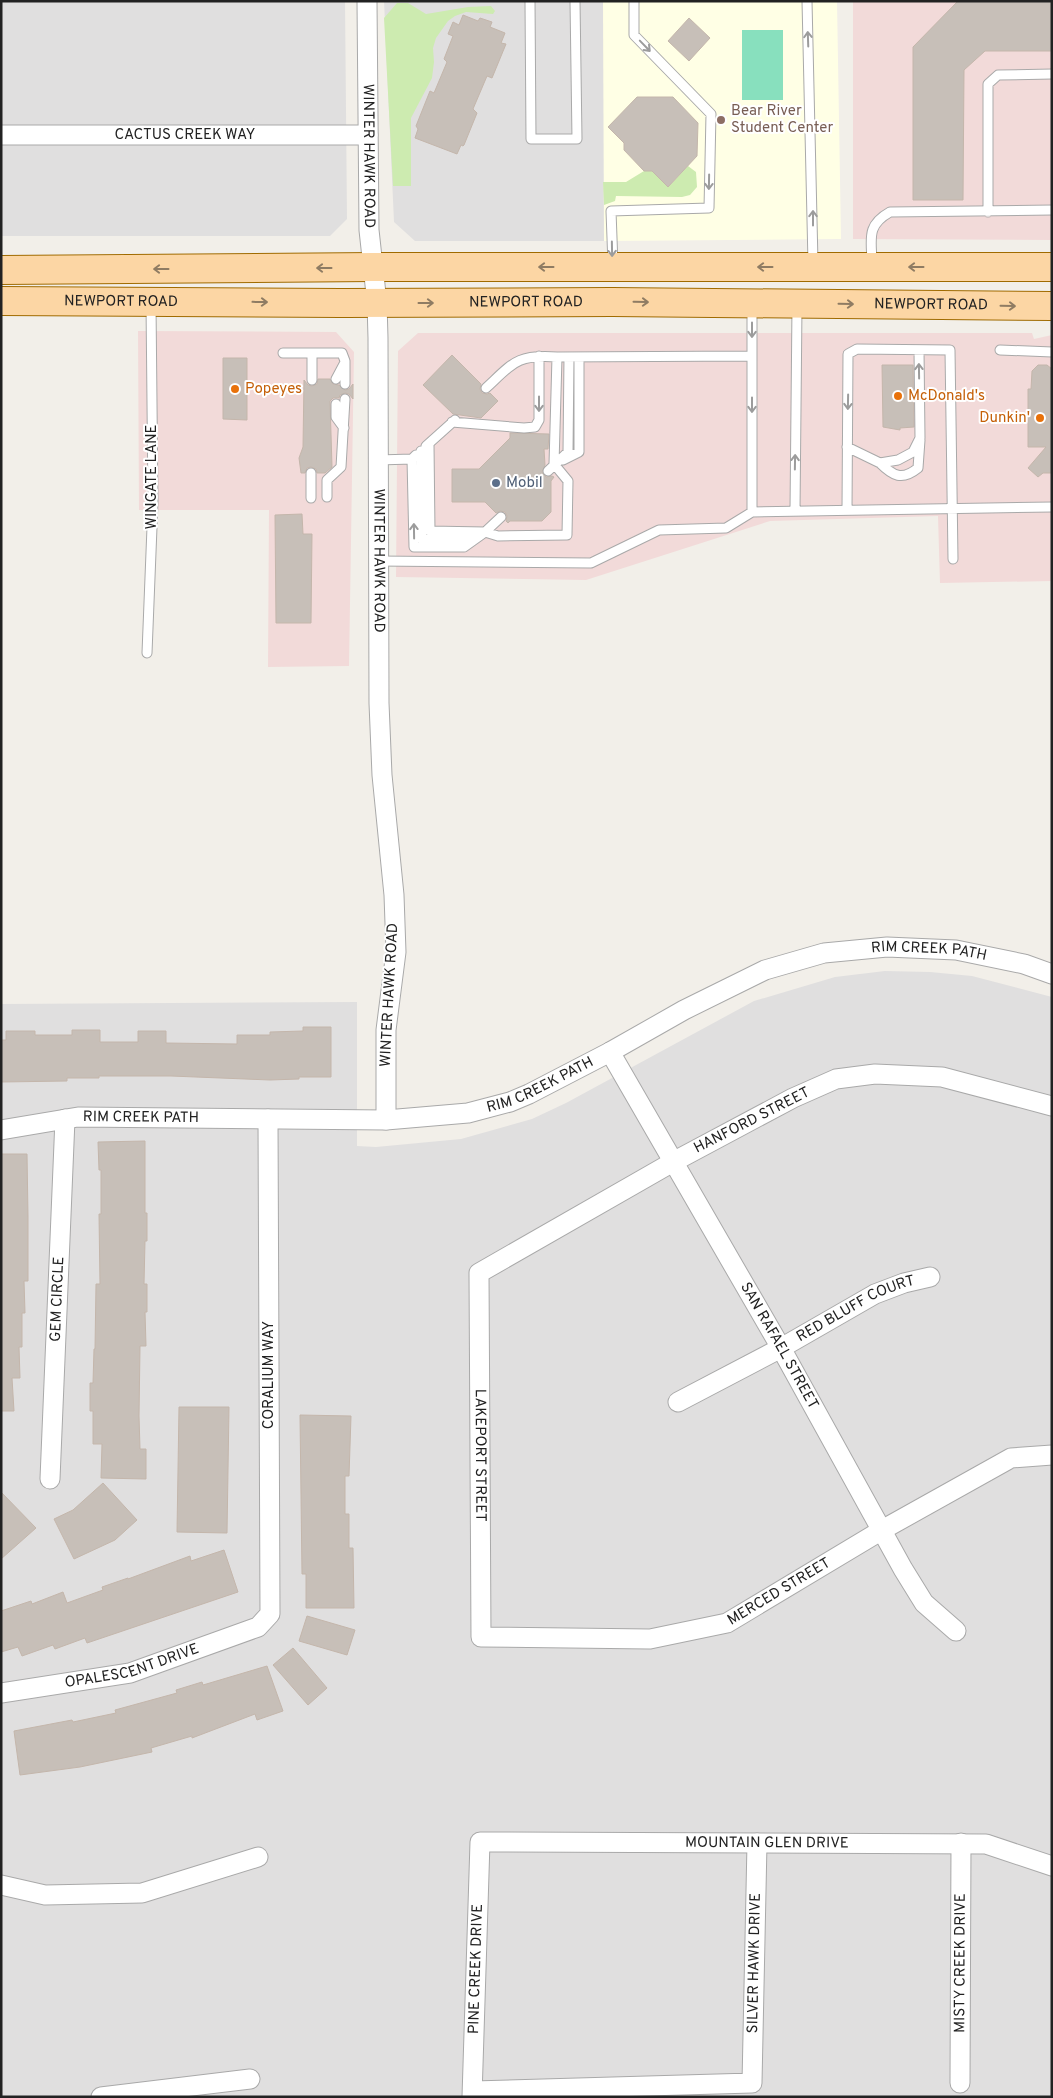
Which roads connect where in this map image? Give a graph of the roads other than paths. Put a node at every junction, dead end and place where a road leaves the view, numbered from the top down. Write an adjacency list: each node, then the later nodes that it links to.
1 (367, 1): 8 (street, WINTER HAWK ROAD)
2 (530, 1): 3 (lane)
3 (575, 1)
4 (634, 1): 15 (lane, one-way to 15)
5 (807, 1): 12 (lane, one-way to 5)
6 (1052, 74): 10 (lane)
7 (1, 135): 8 (street, CACTUS CREEK WAY)
8 (368, 135): 11 (street, WINTER HAWK ROAD)
9 (1052, 210): 10 (lane)
10 (988, 212): 16 (lane)
11 (373, 267): 15 (main road, one-way to 11); 17 (main road, one-way to 17); 20 (street, WINTER HAWK ROAD)
12 (813, 267): 15 (main road, one-way to 15); 16 (main road)
13 (992, 267): 14 (main road); 16 (main road, one-way to 16); 21 (main road)
14 (1052, 267)
15 (613, 268)
16 (872, 268)
17 (1, 270)
18 (1, 301): 19 (main road, NEWPORT ROAD)
19 (151, 301): 20 (main road, NEWPORT ROAD, one-way to 20); 62 (lane, WINGATE LANE)
20 (377, 303): 21 (main road, NEWPORT ROAD, one-way to 21); 47 (street, WINTER HAWK ROAD)
21 (752, 304): 22 (main road, NEWPORT ROAD); 30 (lane, one-way to 30)
22 (797, 304): 23 (main road, NEWPORT ROAD, one-way to 23); 56 (lane, one-way to 22)
23 (1052, 306)
24 (919, 350): 42 (lane, one-way to 24); 44 (lane, one-way to 44); 54 (lane)
25 (1000, 350): 26 (lane)
26 (1052, 352)
27 (282, 353): 28 (lane)
28 (312, 353): 34 (lane); 36 (lane)
29 (539, 356): 31 (lane); 38 (lane); 43 (lane, one-way to 43)
30 (752, 356): 33 (lane); 57 (lane, one-way to 57)
31 (557, 357): 32 (lane); 49 (lane)
32 (569, 357): 33 (lane); 49 (lane)
33 (579, 357): 49 (lane)
34 (345, 361): 35 (lane); 37 (lane)
35 (336, 379)
36 (312, 380)
37 (345, 384)
38 (486, 388)
39 (345, 399): 41 (lane)
40 (336, 404): 41 (lane)
41 (344, 428): 51 (lane)
42 (920, 438): 48 (lane); 48 (lane)
43 (429, 444): 45 (lane); 59 (lane)
44 (847, 447): 48 (lane); 55 (lane)
45 (421, 451): 46 (lane); 59 (lane)
46 (412, 459): 47 (lane); 59 (lane, one-way to 46)
47 (378, 460): 61 (street, WINTER HAWK ROAD)
48 (880, 463)
49 (551, 467): 59 (lane)
50 (311, 473): 52 (lane)
51 (327, 497)
52 (311, 498)
53 (1052, 508): 54 (lane)
54 (952, 509): 55 (lane); 60 (lane)
55 (847, 510): 56 (lane)
56 (795, 511): 57 (lane)
57 (752, 512): 61 (lane)
58 (501, 517): 59 (lane)
59 (485, 532)
60 (953, 559)
61 (378, 561): 68 (street, WINTER HAWK ROAD)
62 (147, 653)
63 (1052, 974): 64 (street, RIM CREEK PATH)
64 (610, 1052): 68 (street, RIM CREEK PATH); 70 (street, SAN RAFAEL STREET)
65 (1052, 1106): 70 (street, HANFORD STREET)
66 (65, 1119): 67 (street, RIM CREEK PATH); 69 (street, RIM CREEK PATH); 76 (street, GEM CIRCLE)
67 (268, 1119): 68 (street, RIM CREEK PATH); 78 (street, CORALIUM WAY)
68 (386, 1120)
69 (1, 1130)
70 (673, 1162): 71 (street, HANFORD STREET); 73 (street, SAN RAFAEL STREET)
71 (478, 1273): 80 (street, LAKEPORT STREET)
72 (930, 1277): 73 (street, RED BLUFF COURT)
73 (780, 1348): 74 (street, RED BLUFF COURT); 77 (street, SAN RAFAEL STREET)
74 (678, 1402)
75 (1052, 1455): 77 (street, MERCED STREET)
76 (50, 1479)
77 (882, 1530): 79 (street, SAN RAFAEL STREET); 80 (street, MERCED STREET)
78 (258, 1627): 81 (street, OPALESCENT DRIVE)
79 (956, 1631)
80 (481, 1637)
81 (1, 1693)
82 (480, 1842): 83 (street, MOUNTAIN GLEN DRIVE); 90 (street, PINE CREEK DRIVE)
83 (757, 1843): 84 (street, MOUNTAIN GLEN DRIVE); 90 (street, SILVER HAWK DRIVE)
84 (961, 1844): 86 (street, MOUNTAIN GLEN DRIVE); 89 (street, MISTY CREEK DRIVE)
85 (258, 1857): 87 (street)
86 (1052, 1866)
87 (1, 1885)
88 (250, 2078): 91 (street)
89 (960, 2083)
90 (472, 2094)
91 (102, 2097)

